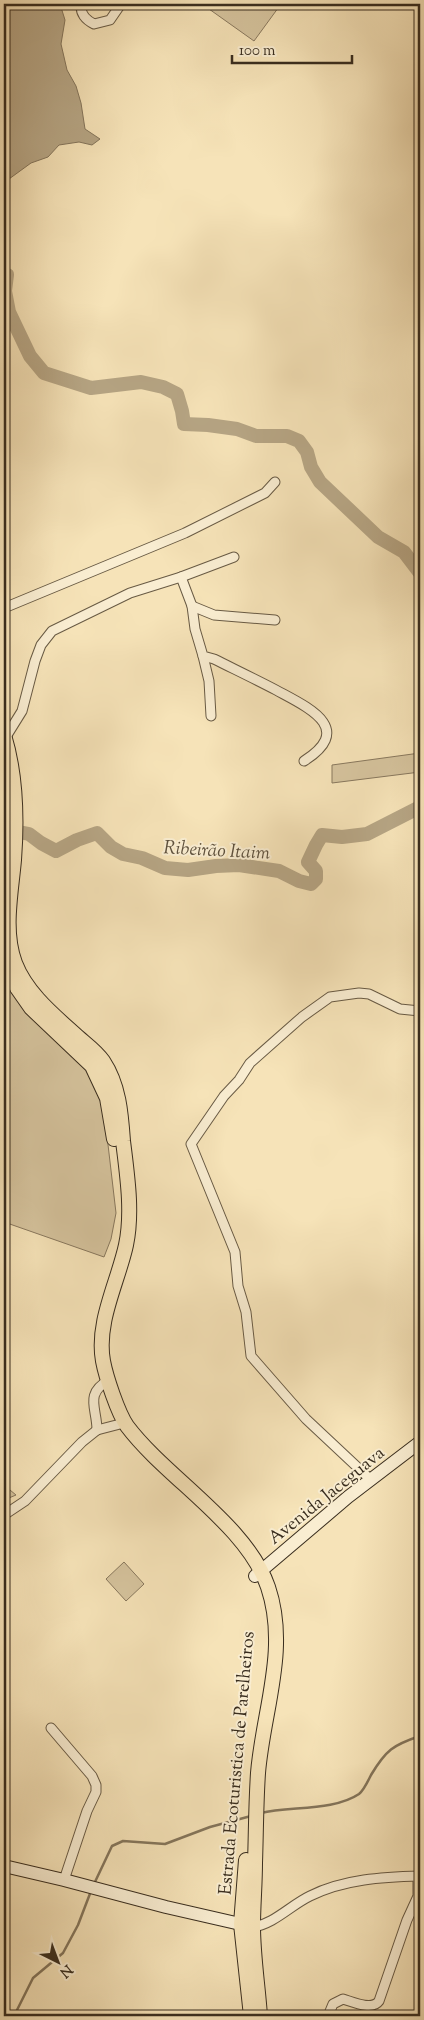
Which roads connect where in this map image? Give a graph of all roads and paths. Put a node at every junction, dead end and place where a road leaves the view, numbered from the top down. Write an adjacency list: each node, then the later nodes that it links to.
1 (82, 4): 2 (street)
2 (121, 4)
3 (275, 482): 7 (street)
4 (234, 557): 5 (street)
5 (181, 578): 6 (street); 11 (street)
6 (192, 606): 8 (street); 9 (street)
7 (4, 608)
8 (275, 620)
9 (203, 656): 10 (street); 12 (street)
10 (211, 716)
11 (4, 738): 14 (main road, Estrada Ecoturistica de Parelheiros)
12 (304, 761)
13 (4, 794): 14 (main road, Estrada Ecoturistica de Parelheiros)
14 (10, 816): 15 (main road, Estrada Ecoturistica de Parelheiros)
15 (9, 850): 16 (main road); 18 (main road, Estrada Ecoturistica de Parelheiros)
16 (4, 898)
17 (4, 904): 18 (main road)
18 (8, 932): 21 (main road, Estrada Ecoturistica de Parelheiros)
19 (4, 957): 21 (main road, Estrada Ecoturistica de Parelheiros)
20 (420, 1012): 25 (street)
21 (105, 1382): 22 (main road, Estrada Ecoturistica de Parelheiros); 23 (street)
22 (120, 1424): 23 (street); 27 (main road, Estrada Ecoturistica de Parelheiros)
23 (97, 1430): 26 (street)
24 (420, 1442): 25 (main road, Avenida Jaceguava)
25 (370, 1479): 27 (main road, Avenida Jaceguava)
26 (4, 1515)
27 (258, 1573): 32 (main road, Estrada Ecoturistica de Parelheiros)
28 (51, 1728): 31 (street)
29 (4, 1866): 31 (main road)
30 (419, 1877): 32 (street); 35 (street)
31 (64, 1880): 32 (main road)
32 (247, 1925): 33 (main road); 34 (main road)
33 (251, 2016)
34 (260, 2016)
35 (328, 2016)

